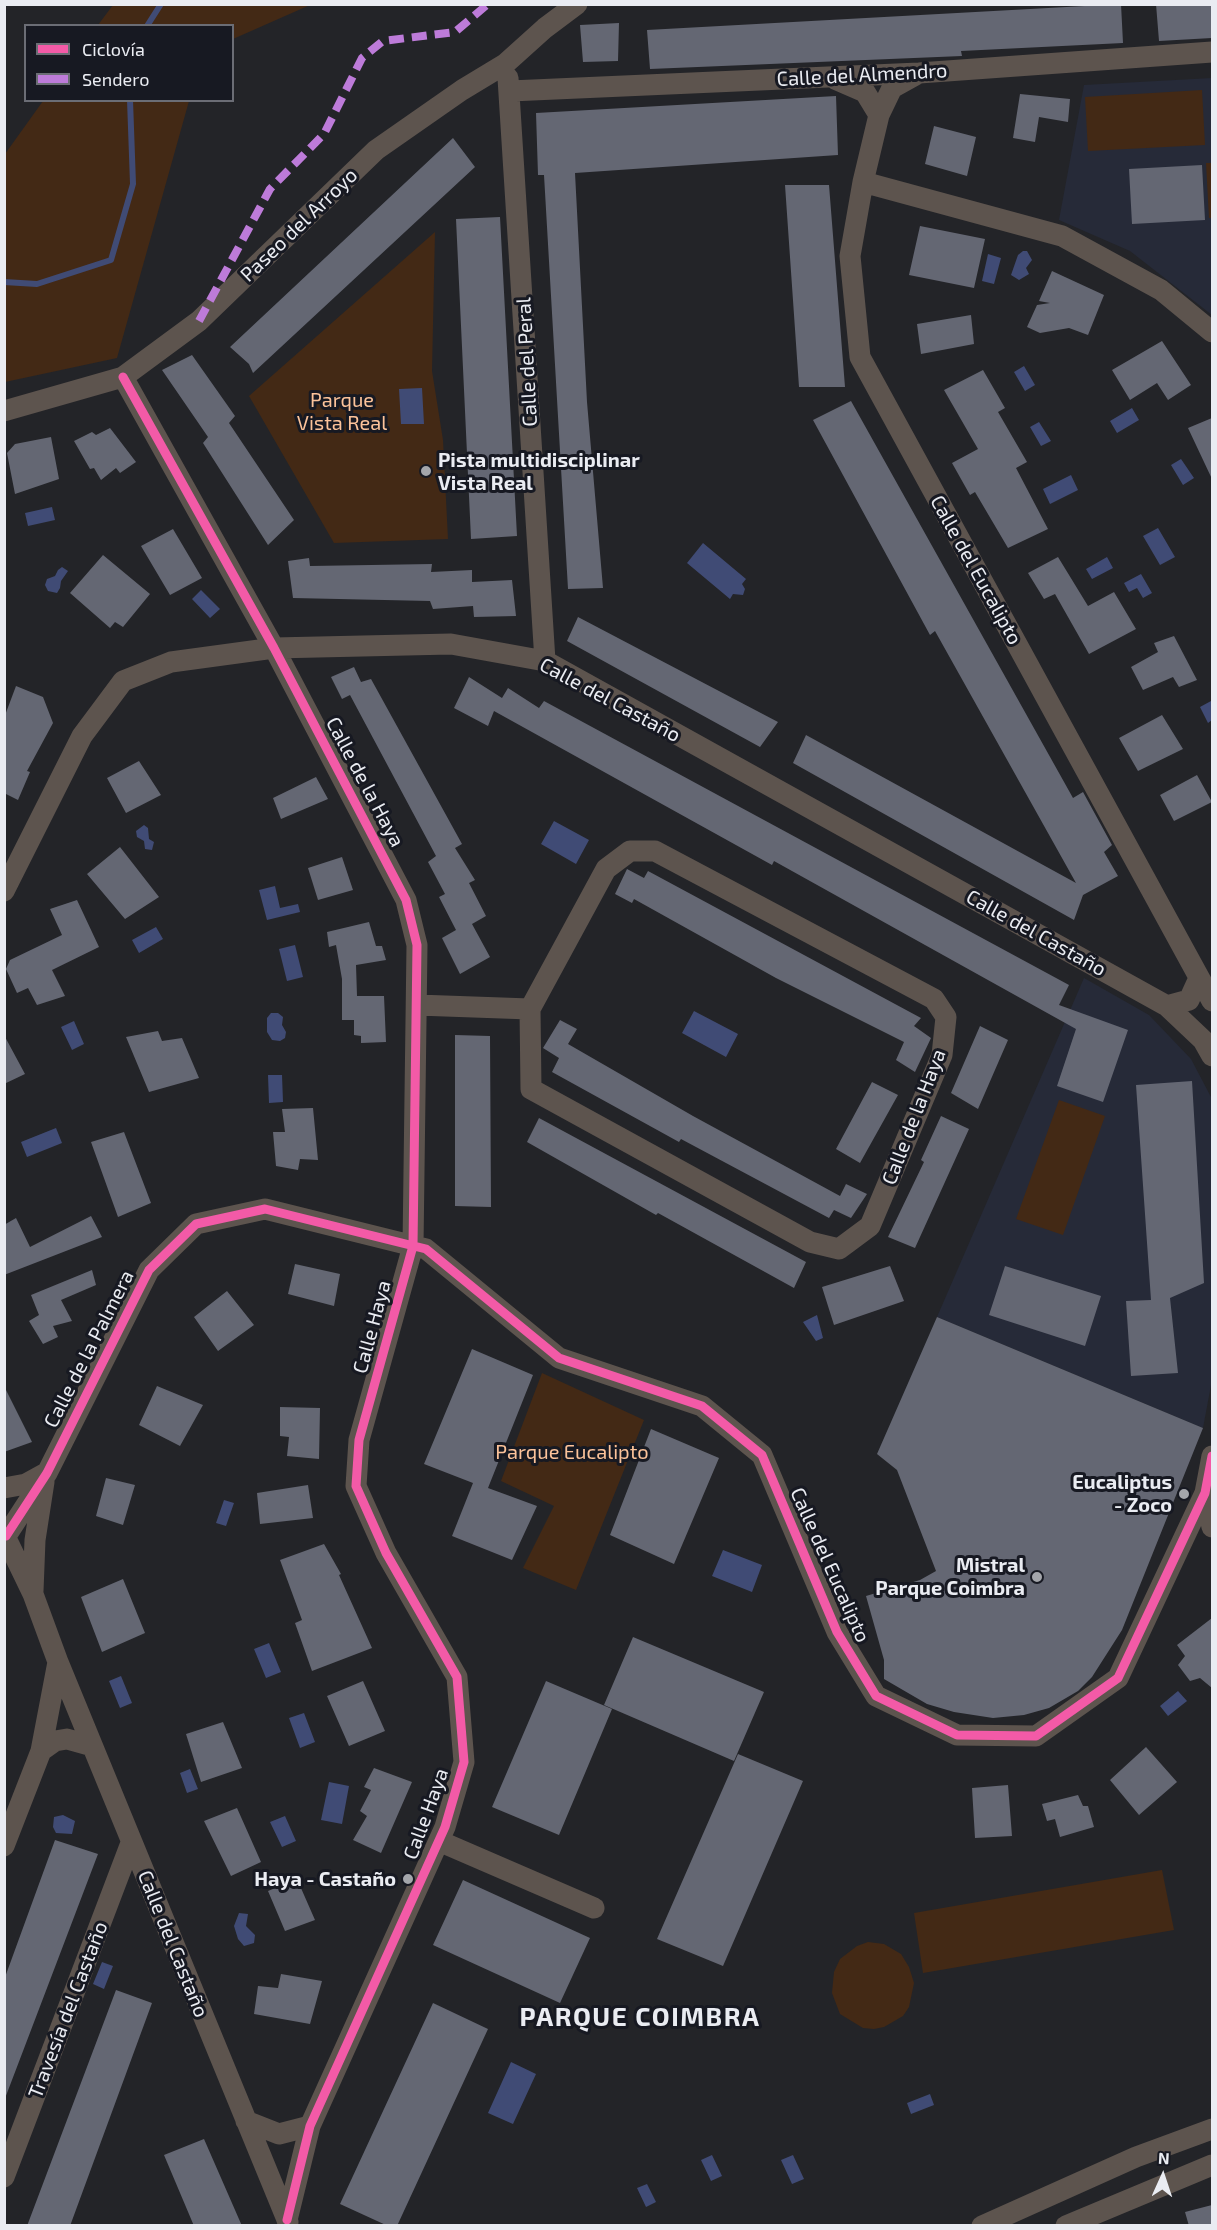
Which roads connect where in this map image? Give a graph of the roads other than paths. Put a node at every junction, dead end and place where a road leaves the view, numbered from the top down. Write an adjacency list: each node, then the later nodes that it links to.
1 (577, 4): 3 (street, Paseo del Arroyo)
2 (1212, 52): 4 (street, Calle del Almendro)
3 (505, 64): 6 (street, Calle del Peral); 10 (street, Paseo del Arroyo)
4 (920, 73): 5 (street, Calle del Almendro); 7 (street, Calle del Eucalipto)
5 (830, 77): 6 (street, Calle del Almendro); 7 (street)
6 (510, 91): 13 (street, Calle del Peral)
7 (879, 115): 8 (street, Calle del Eucalipto)
8 (863, 182): 9 (street); 15 (street, Calle del Eucalipto)
9 (1212, 332)
10 (123, 377): 11 (street, Paseo del Arroyo); 12 (street, Calle de la Haya)
11 (4, 411)
12 (274, 648): 13 (street, Calle del Castaño); 14 (street, Calle del Castaño); 16 (street, Calle de la Haya)
13 (545, 661): 18 (street, Calle del Castaño)
14 (4, 891)
15 (1199, 978): 17 (street, Calle del Eucalipto); 18 (street)
16 (417, 1005): 19 (street); 21 (street, Calle de la Haya)
17 (1211, 1005)
18 (1167, 1006): 20 (street, Calle del Castaño)
19 (530, 1009): 19 (street, Calle de la Haya)
20 (1212, 1056)
21 (413, 1246): 23 (street, Calle de la Palmera); 25 (street, Calle del Eucalipto); 32 (street, Calle Haya)
22 (1212, 1456): 25 (street, Calle del Eucalipto)
23 (46, 1473): 24 (street); 27 (street, Calle de la Palmera); 28 (street)
24 (4, 1488)
25 (1209, 1492): 26 (street)
26 (1212, 1527)
27 (5, 1535): 28 (street, Calle del Castaño)
28 (33, 1594): 29 (street, Calle del Castaño)
29 (58, 1662): 30 (street, Calle del Castaño); 31 (street)
30 (92, 1746): 31 (street); 33 (street, Calle del Castaño)
31 (41, 1751): 34 (street)
32 (439, 1841): 35 (street, Calle Haya); 37 (street, Calle Haya)
33 (131, 1843): 36 (street, Calle del Castaño); 40 (street, Travesía del Castaño)
34 (4, 1846)
35 (594, 1908)
36 (246, 2121): 37 (street); 41 (street, Calle del Castaño)
37 (310, 2126): 41 (street, Calle Haya)
38 (1212, 2129): 42 (street)
39 (1212, 2165): 43 (street)
40 (4, 2177)
41 (288, 2223)
42 (981, 2226)
43 (1066, 2226)

